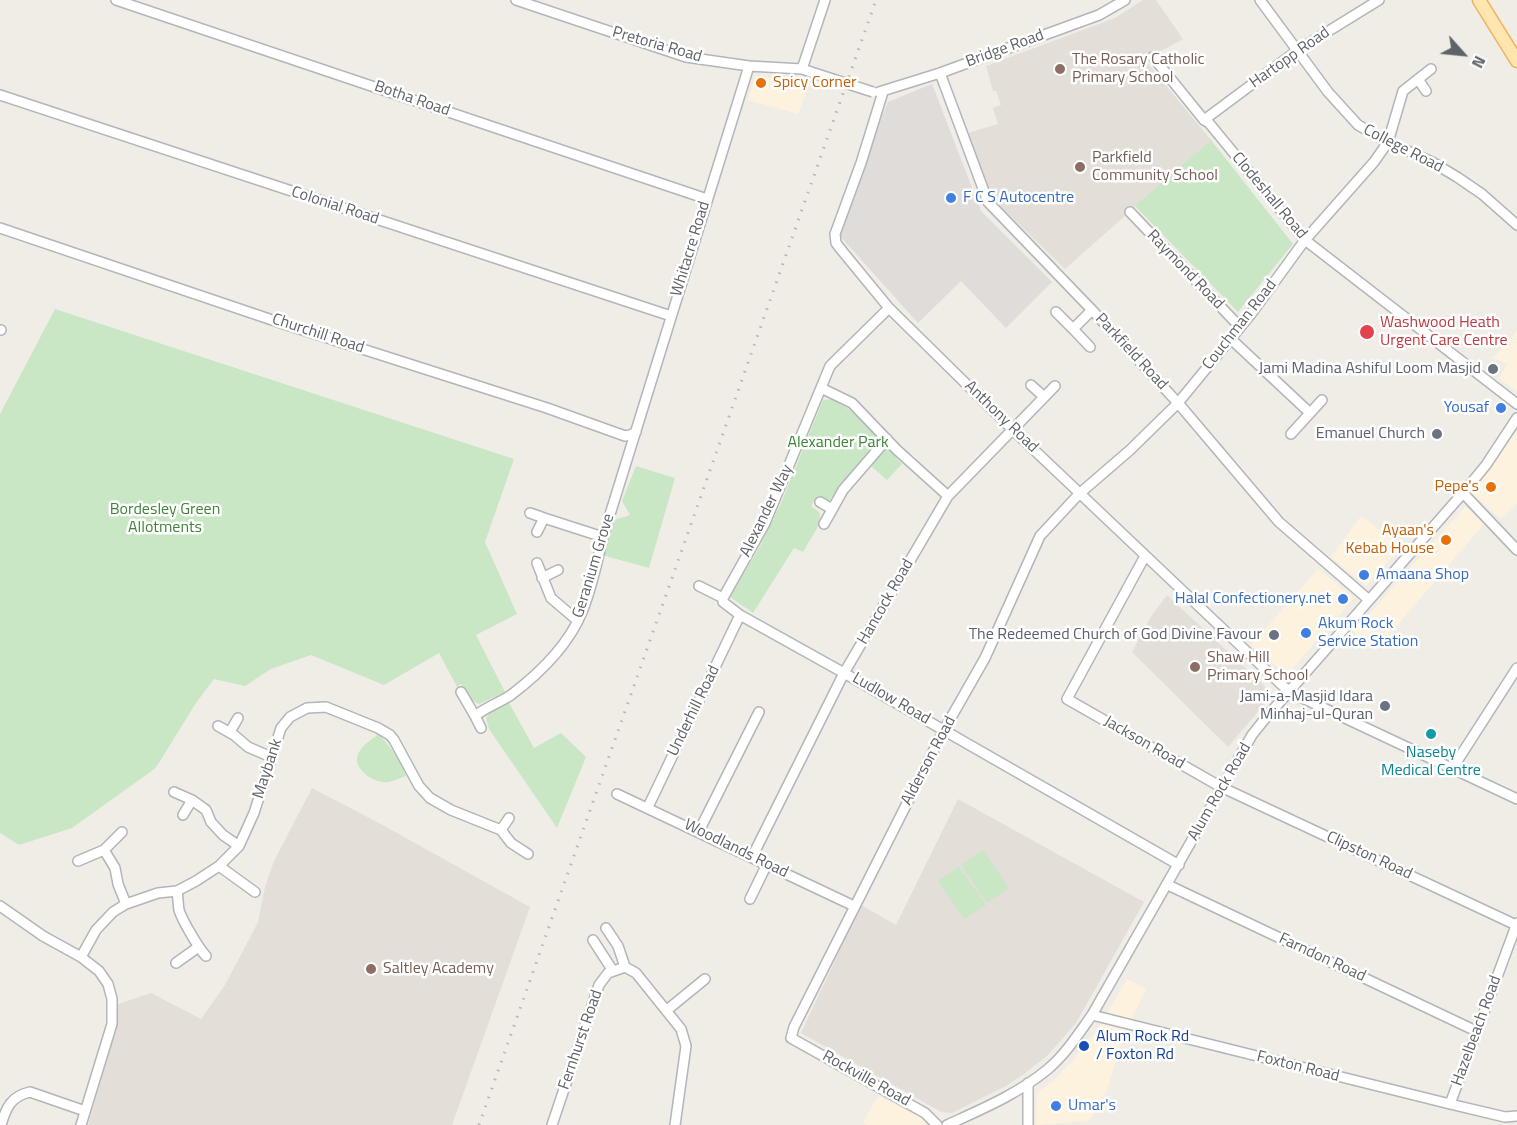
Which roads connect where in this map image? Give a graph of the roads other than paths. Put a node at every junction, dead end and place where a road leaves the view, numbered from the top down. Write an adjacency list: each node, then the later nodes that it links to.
1 (116, 0): 21 (street, Botha Road)
2 (516, 0): 11 (street, Pretoria Road)
3 (825, 0): 13 (street)
4 (1125, 0): 14 (street, Bridge Road)
5 (1260, 0): 8 (street, College Road)
6 (1379, 0): 8 (street, Hartopp Road)
7 (1479, 0): 10 (main road)
8 (1298, 50): 19 (street, Hartopp Road); 20 (street, College Road)
9 (1153, 57): 19 (street, Clodeshall Road)
10 (1517, 61)
11 (749, 66): 13 (street, Pretoria Road); 21 (street, Whitacre Road)
12 (1431, 69): 15 (street, Couchman Road)
13 (807, 71): 17 (street, bridge)
14 (940, 73): 17 (street, Bridge Road); 27 (street, Parkfield Road)
15 (1418, 79): 16 (street); 20 (street, Couchman Road)
16 (1426, 91)
17 (878, 92): 26 (street, Anthony Road)
18 (0, 95): 29 (street, Colonial Road)
19 (1204, 120): 25 (street, Clodeshall Road)
20 (1388, 142): 23 (street, College Road); 25 (street, Couchman Road)
21 (707, 199): 29 (street, Whitacre Road)
22 (1130, 212): 30 (street, Raymond Road)
23 (1517, 225)
24 (0, 228): 44 (street, Churchill Road)
25 (1305, 240): 30 (street, Couchman Road); 40 (street, Clodeshall Road)
26 (889, 308): 36 (street, Alexander Way); 43 (street, Anthony Road)
27 (1092, 310): 31 (street); 39 (street, Parkfield Road)
28 (1056, 312): 31 (street)
29 (670, 316): 44 (street, Whitacre Road)
30 (1240, 327): 32 (street, Couchman Road)
31 (1073, 329): 33 (street)
32 (1231, 339): 39 (street, Couchman Road); 41 (street)
33 (1090, 346)
34 (1031, 385): 37 (street)
35 (1056, 386): 37 (street, Hancock Road)
36 (821, 388): 46 (street); 63 (street, Alexander Way)
37 (1044, 397): 43 (street, Hancock Road)
38 (1322, 400): 41 (street)
39 (1178, 403): 47 (street, Couchman Road); 64 (street, Parkfield Road)
40 (1517, 404)
41 (1310, 413): 45 (street)
42 (1517, 418): 48 (street, Alum Rock Road)
43 (1012, 429): 47 (street, Anthony Road); 49 (street, Hancock Road)
44 (636, 432): 56 (street, Geranium Grove)
45 (1291, 434)
46 (887, 439): 49 (street); 51 (street)
47 (1079, 494): 58 (street, Anthony Road); 76 (street, Alderson Road)
48 (1463, 494): 57 (street); 64 (street, Alum Rock Road)
49 (948, 496): 68 (street, Hancock Road)
50 (820, 502): 51 (street)
51 (832, 509): 54 (street)
52 (530, 513): 53 (street)
53 (544, 518): 55 (street); 56 (street)
54 (824, 524)
55 (537, 532)
56 (603, 537): 66 (street, Geranium Grove)
57 (1517, 550)
58 (1145, 556): 69 (street, Anthony Road); 80 (street, Jackson Road)
59 (537, 563): 61 (street)
60 (558, 570): 61 (street)
61 (542, 578): 66 (street)
62 (699, 586): 63 (street, Ludlow Road)
63 (723, 598): 65 (street, Ludlow Road)
64 (1369, 600): 69 (street, Alum Rock Road)
65 (740, 615): 68 (street, Ludlow Road); 85 (street, Underhill Road)
66 (578, 621): 72 (street, Geranium Grove)
67 (1517, 668): 79 (street)
68 (844, 673): 76 (street, Ludlow Road); 94 (street, Hancock Road)
69 (1290, 691): 79 (street, Anthony Road); 80 (street, Alum Rock Road)
70 (461, 692): 72 (street)
71 (759, 712): 89 (street)
72 (475, 716): 75 (street)
73 (238, 718): 77 (street)
74 (218, 726): 77 (street)
75 (481, 728)
76 (944, 730): 97 (street, Ludlow Road); 105 (street, Alderson Road)
77 (230, 732): 78 (street)
78 (271, 757): 88 (street, Maybank); 91 (street, Maybank)
79 (1452, 769): 83 (street, Anthony Road)
80 (1221, 787): 97 (street, Alum Rock Road); 106 (street, Clipston Road)
81 (174, 792): 84 (street)
82 (617, 794): 85 (street, Woodlands Road)
83 (1517, 799)
84 (192, 800): 86 (street); 91 (street)
85 (648, 807): 89 (street, Woodlands Road)
86 (183, 815)
87 (509, 818): 88 (street)
88 (501, 830): 93 (street, Maybank)
89 (699, 831): 94 (street, Woodlands Road)
90 (122, 832): 92 (street)
91 (238, 846): 98 (street, Maybank)
92 (104, 850): 95 (street); 103 (street)
93 (528, 854)
94 (752, 857): 96 (street, Woodlands Road)
95 (78, 861)
96 (767, 864): 102 (street); 105 (street, Woodlands Road)
97 (1179, 865): 99 (street, Alum Rock Road)
98 (219, 866): 100 (street, Maybank); 101 (street)
99 (1168, 885): 117 (street, Alum Rock Road); 118 (street, Farndon Road)
100 (177, 891): 103 (street, Maybank); 109 (street)
101 (255, 892)
102 (750, 899)
103 (126, 904): 111 (street, Maybank)
104 (0, 906): 111 (street)
105 (854, 906): 119 (street, Alderson Road)
106 (1517, 924): 118 (street, Hazelbeach Road)
107 (606, 928): 113 (street)
108 (593, 940): 114 (street)
109 (197, 948): 110 (street); 112 (street)
110 (206, 956)
111 (81, 957): 122 (street)
112 (176, 963)
113 (625, 967): 114 (street, Fernhurst Road); 116 (street)
114 (613, 971): 127 (street, Fernhurst Road)
115 (705, 979): 116 (street)
116 (667, 1010): 128 (street)
117 (1092, 1015): 120 (street, Alum Rock Road); 121 (street, Foxton Road)
118 (1476, 1031): 121 (street, Hazelbeach Road)
119 (791, 1038): 129 (street, Rockville Road)
120 (1028, 1083): 130 (street, Alum Rock Road); 131 (street)
121 (1450, 1104): 124 (street, Foxton Road)
122 (85, 1111): 125 (street); 126 (street)
123 (1517, 1116): 124 (street)
124 (1505, 1117): 132 (street)
125 (1, 1125)
126 (81, 1125)
127 (552, 1125)
128 (675, 1125)
129 (938, 1125)
130 (947, 1125)
131 (1028, 1125)
132 (1516, 1125)

